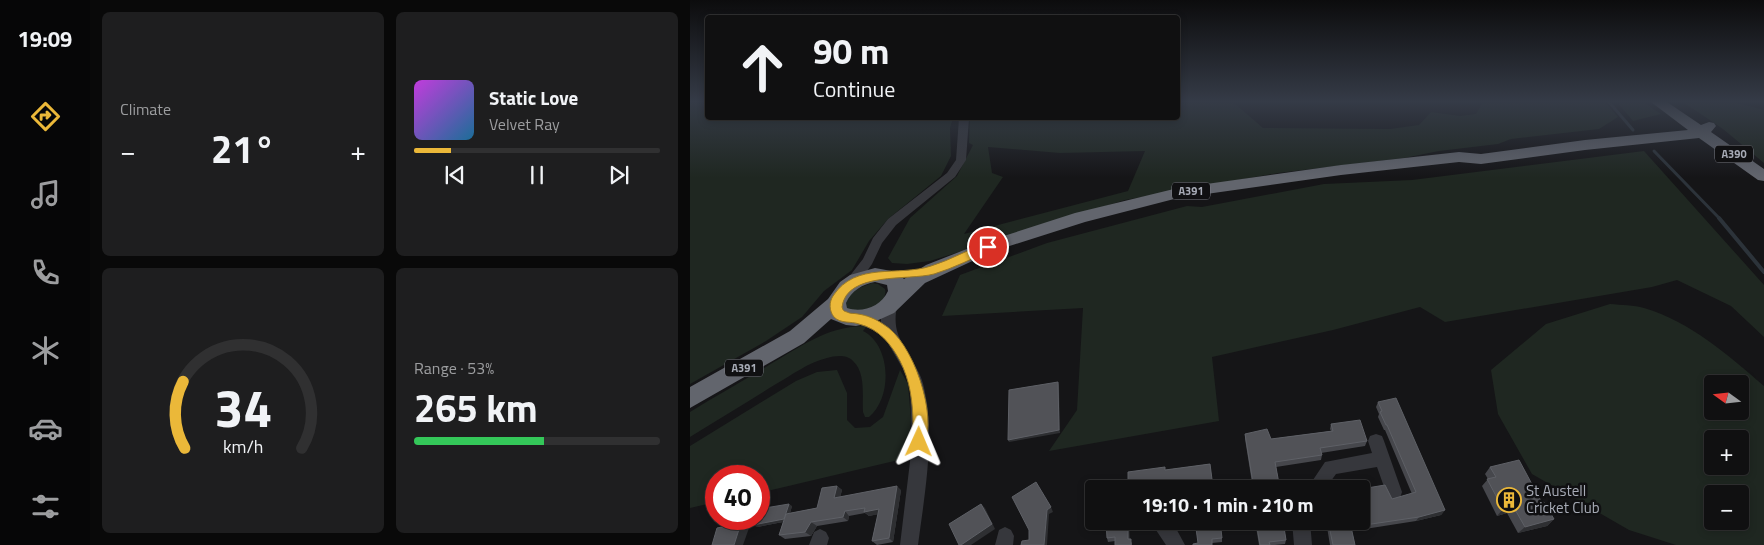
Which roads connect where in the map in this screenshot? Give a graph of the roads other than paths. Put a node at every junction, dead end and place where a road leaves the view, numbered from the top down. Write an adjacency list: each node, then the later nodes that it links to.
1 (963, 127): 6 (street)
2 (1701, 128): 3 (highway, A390); 4 (highway, A390); 5 (highway, A391)
3 (1764, 167)
4 (1764, 176)
5 (932, 270): 6 (highway, A391); 7 (highway, A391)
6 (875, 271): 7 (highway); 8 (highway)
7 (893, 301): 9 (highway); 10 (street)
8 (836, 303): 9 (highway); 11 (highway, A391)
9 (857, 319): 10 (street); 11 (highway, A391)
10 (889, 334): 19 (street)
11 (797, 337): 12 (highway, A391)
12 (690, 398)
13 (1376, 441): 14 (street)
14 (1382, 459): 15 (street); 16 (street)
15 (1322, 480)
16 (1394, 492)
17 (1170, 530): 20 (street)
18 (1302, 530): 21 (street)
19 (908, 545)
20 (1176, 545)
21 (1303, 545)

